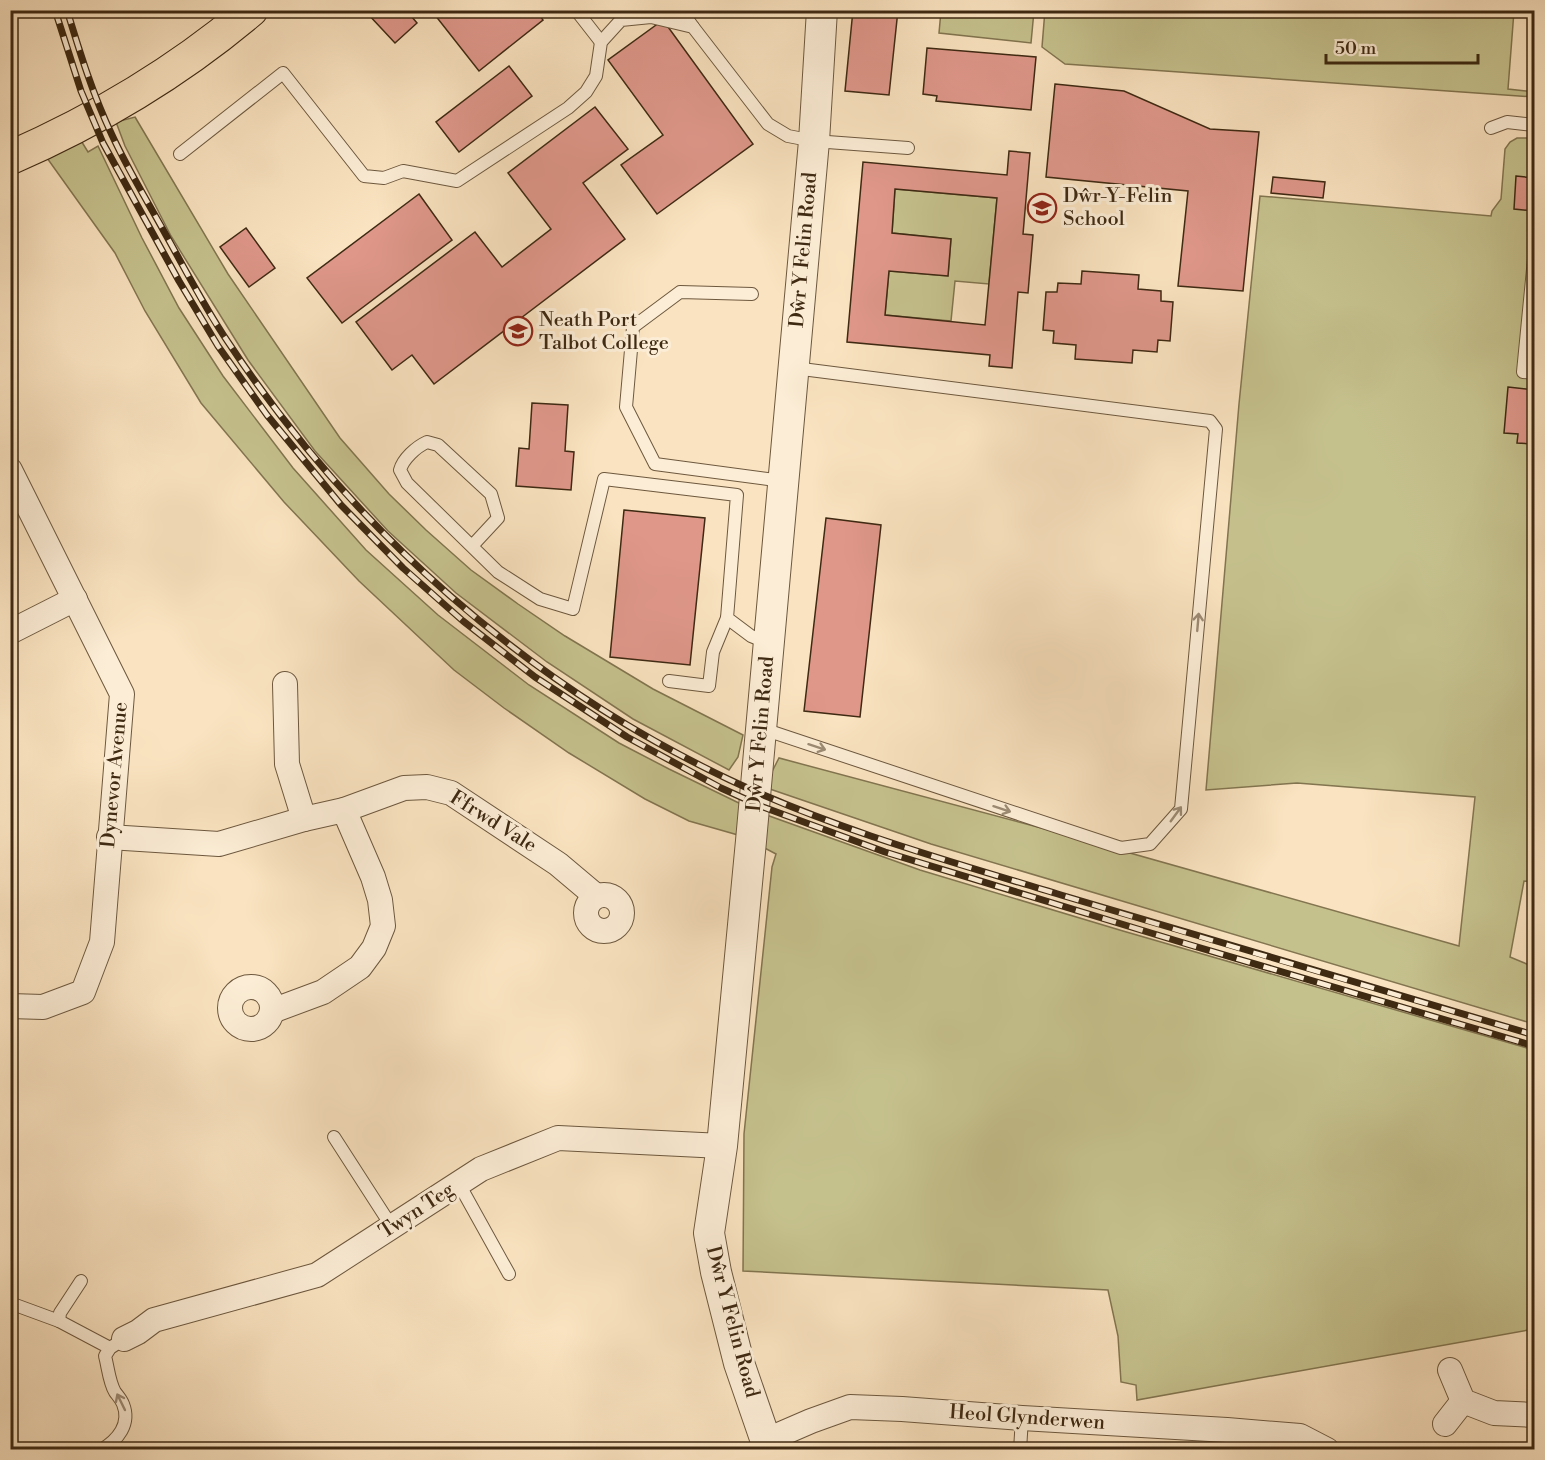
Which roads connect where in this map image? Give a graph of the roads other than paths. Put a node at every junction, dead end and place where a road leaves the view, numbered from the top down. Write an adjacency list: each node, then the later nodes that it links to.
1 (251, 10): 12 (main road)
2 (576, 10): 6 (lane)
3 (681, 10): 5 (lane)
4 (822, 10): 9 (street, Dŵr Y Felin Road)
5 (693, 27): 6 (lane); 9 (lane)
6 (601, 42): 11 (lane)
7 (1534, 125): 8 (lane)
8 (1491, 128)
9 (814, 141): 10 (lane); 15 (street, Dŵr Y Felin Road)
10 (908, 148)
11 (180, 154)
12 (10, 158)
13 (1534, 259): 16 (lane)
14 (752, 294): 18 (lane)
15 (794, 368): 18 (street, Dŵr Y Felin Road); 26 (lane, one-way to 15)
16 (1534, 373)
17 (10, 470): 20 (street, Dynevor Avenue)
18 (784, 482): 23 (street, Dŵr Y Felin Road)
19 (472, 546): 19 (lane); 21 (lane)
20 (75, 599): 22 (street); 29 (street, Dynevor Avenue)
21 (727, 618): 23 (lane); 24 (lane)
22 (10, 632)
23 (769, 643): 26 (street, Dŵr Y Felin Road)
24 (669, 681)
25 (285, 684): 28 (street)
26 (761, 728): 34 (street, Dŵr Y Felin Road)
27 (344, 810): 28 (street, Ffrwd Vale); 30 (street, Ffrwd Vale); 32 (street)
28 (304, 819): 29 (street, Ffrwd Vale)
29 (109, 837): 31 (street, Dynevor Avenue)
30 (596, 896)
31 (10, 1006)
32 (272, 1011)
33 (334, 1137): 36 (lane)
34 (722, 1146): 35 (street, Twyn Teg); 49 (street, Dŵr Y Felin Road)
35 (459, 1184): 36 (street, Twyn Teg); 37 (lane)
36 (392, 1227): 41 (street, Twyn Teg)
37 (508, 1274)
38 (81, 1281): 40 (lane)
39 (10, 1303): 40 (lane)
40 (59, 1321): 41 (lane)
41 (117, 1343): 51 (lane, one-way to 41)
42 (1450, 1370): 43 (street)
43 (1463, 1401): 44 (street); 46 (street)
44 (1534, 1415)
45 (1022, 1418): 47 (street, Heol Glynderwen); 49 (street, Heol Glynderwen); 52 (lane)
46 (1445, 1424)
47 (1226, 1440): 53 (street, Heol Glynderwen)
48 (10, 1444): 50 (lane)
49 (768, 1446)
50 (19, 1449)
51 (101, 1449)
52 (1020, 1449)
53 (1327, 1449)

